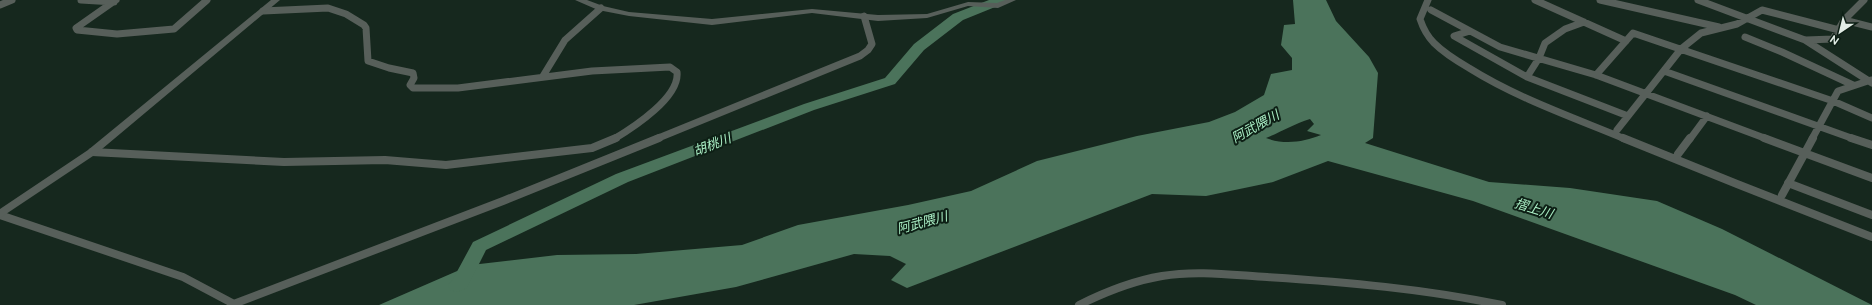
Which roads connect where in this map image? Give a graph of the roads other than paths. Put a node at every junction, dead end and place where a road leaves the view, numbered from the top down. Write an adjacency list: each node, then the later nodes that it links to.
1 (12, 0): 13 (street)
2 (81, 0): 12 (street)
3 (207, 0): 12 (street)
4 (276, 0): 16 (street)
5 (579, 0): 14 (street)
6 (1012, 0): 17 (street)
7 (1428, 0): 54 (street)
8 (1535, 0): 20 (street)
9 (1600, 0): 22 (street)
10 (1698, 0): 18 (street)
11 (1864, 0): 19 (street)
12 (115, 1)
13 (0, 5)
14 (601, 8): 17 (street); 34 (street)
15 (1431, 10): 24 (street)
16 (263, 11): 34 (street); 46 (street)
17 (864, 16): 55 (street)
18 (1748, 18): 22 (street); 23 (street); 26 (street)
19 (1844, 20): 21 (street); 23 (street)
20 (1584, 22): 27 (street); 29 (street)
21 (1872, 27)
22 (1720, 28): 28 (street)
23 (1839, 30): 26 (street)
24 (1470, 31): 29 (street); 35 (street)
25 (1744, 37): 30 (street)
26 (1805, 40): 36 (street)
27 (1626, 41): 28 (street); 33 (street)
28 (1681, 49): 32 (street); 39 (street)
29 (1539, 58): 33 (street); 35 (street)
30 (1806, 64): 31 (street); 37 (street)
31 (1797, 67)
32 (1664, 71): 38 (street); 43 (street)
33 (1596, 75): 38 (street)
34 (543, 76): 46 (street)
35 (1527, 77): 40 (street)
36 (1871, 81): 37 (street)
37 (1853, 85): 39 (street)
38 (1645, 94): 40 (street); 41 (street)
39 (1833, 101): 42 (street); 43 (street)
40 (1628, 116): 44 (street)
41 (1707, 116): 47 (street); 48 (street)
42 (1872, 118)
43 (1818, 126): 45 (street); 47 (street)
44 (1617, 130)
45 (1872, 145)
46 (92, 152): 52 (street)
47 (1804, 153): 49 (street); 50 (street)
48 (1678, 154)
49 (1872, 178)
50 (1788, 183): 51 (street); 53 (street)
51 (1782, 195)
52 (0, 214): 55 (street)
53 (1872, 215)
54 (1872, 237)
55 (232, 304)
56 (1080, 305): 57 (street)
57 (1502, 305)

